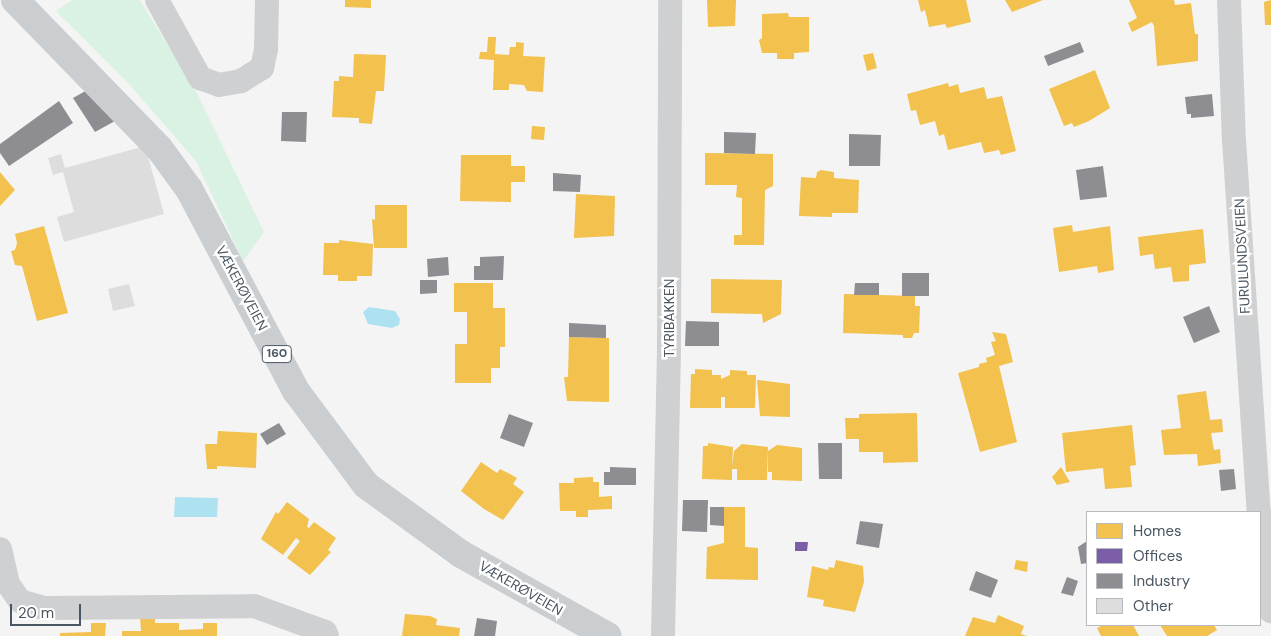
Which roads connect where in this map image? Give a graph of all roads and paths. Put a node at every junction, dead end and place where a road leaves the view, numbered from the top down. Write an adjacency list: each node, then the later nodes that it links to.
1 (156, 0): 2 (street)
2 (267, 0)
3 (670, 0): 12 (street, TYRIBAKKEN)
4 (1229, 0): 6 (street, FURULUNDSVEIEN)
5 (22, 2): 11 (main road, VÆKERØVEIEN / 160)
6 (1260, 511)
7 (1261, 523): 9 (street, FURULUNDSVEIEN)
8 (0, 549): 10 (street)
9 (1271, 611)
10 (326, 634)
11 (608, 636)
12 (662, 636)

